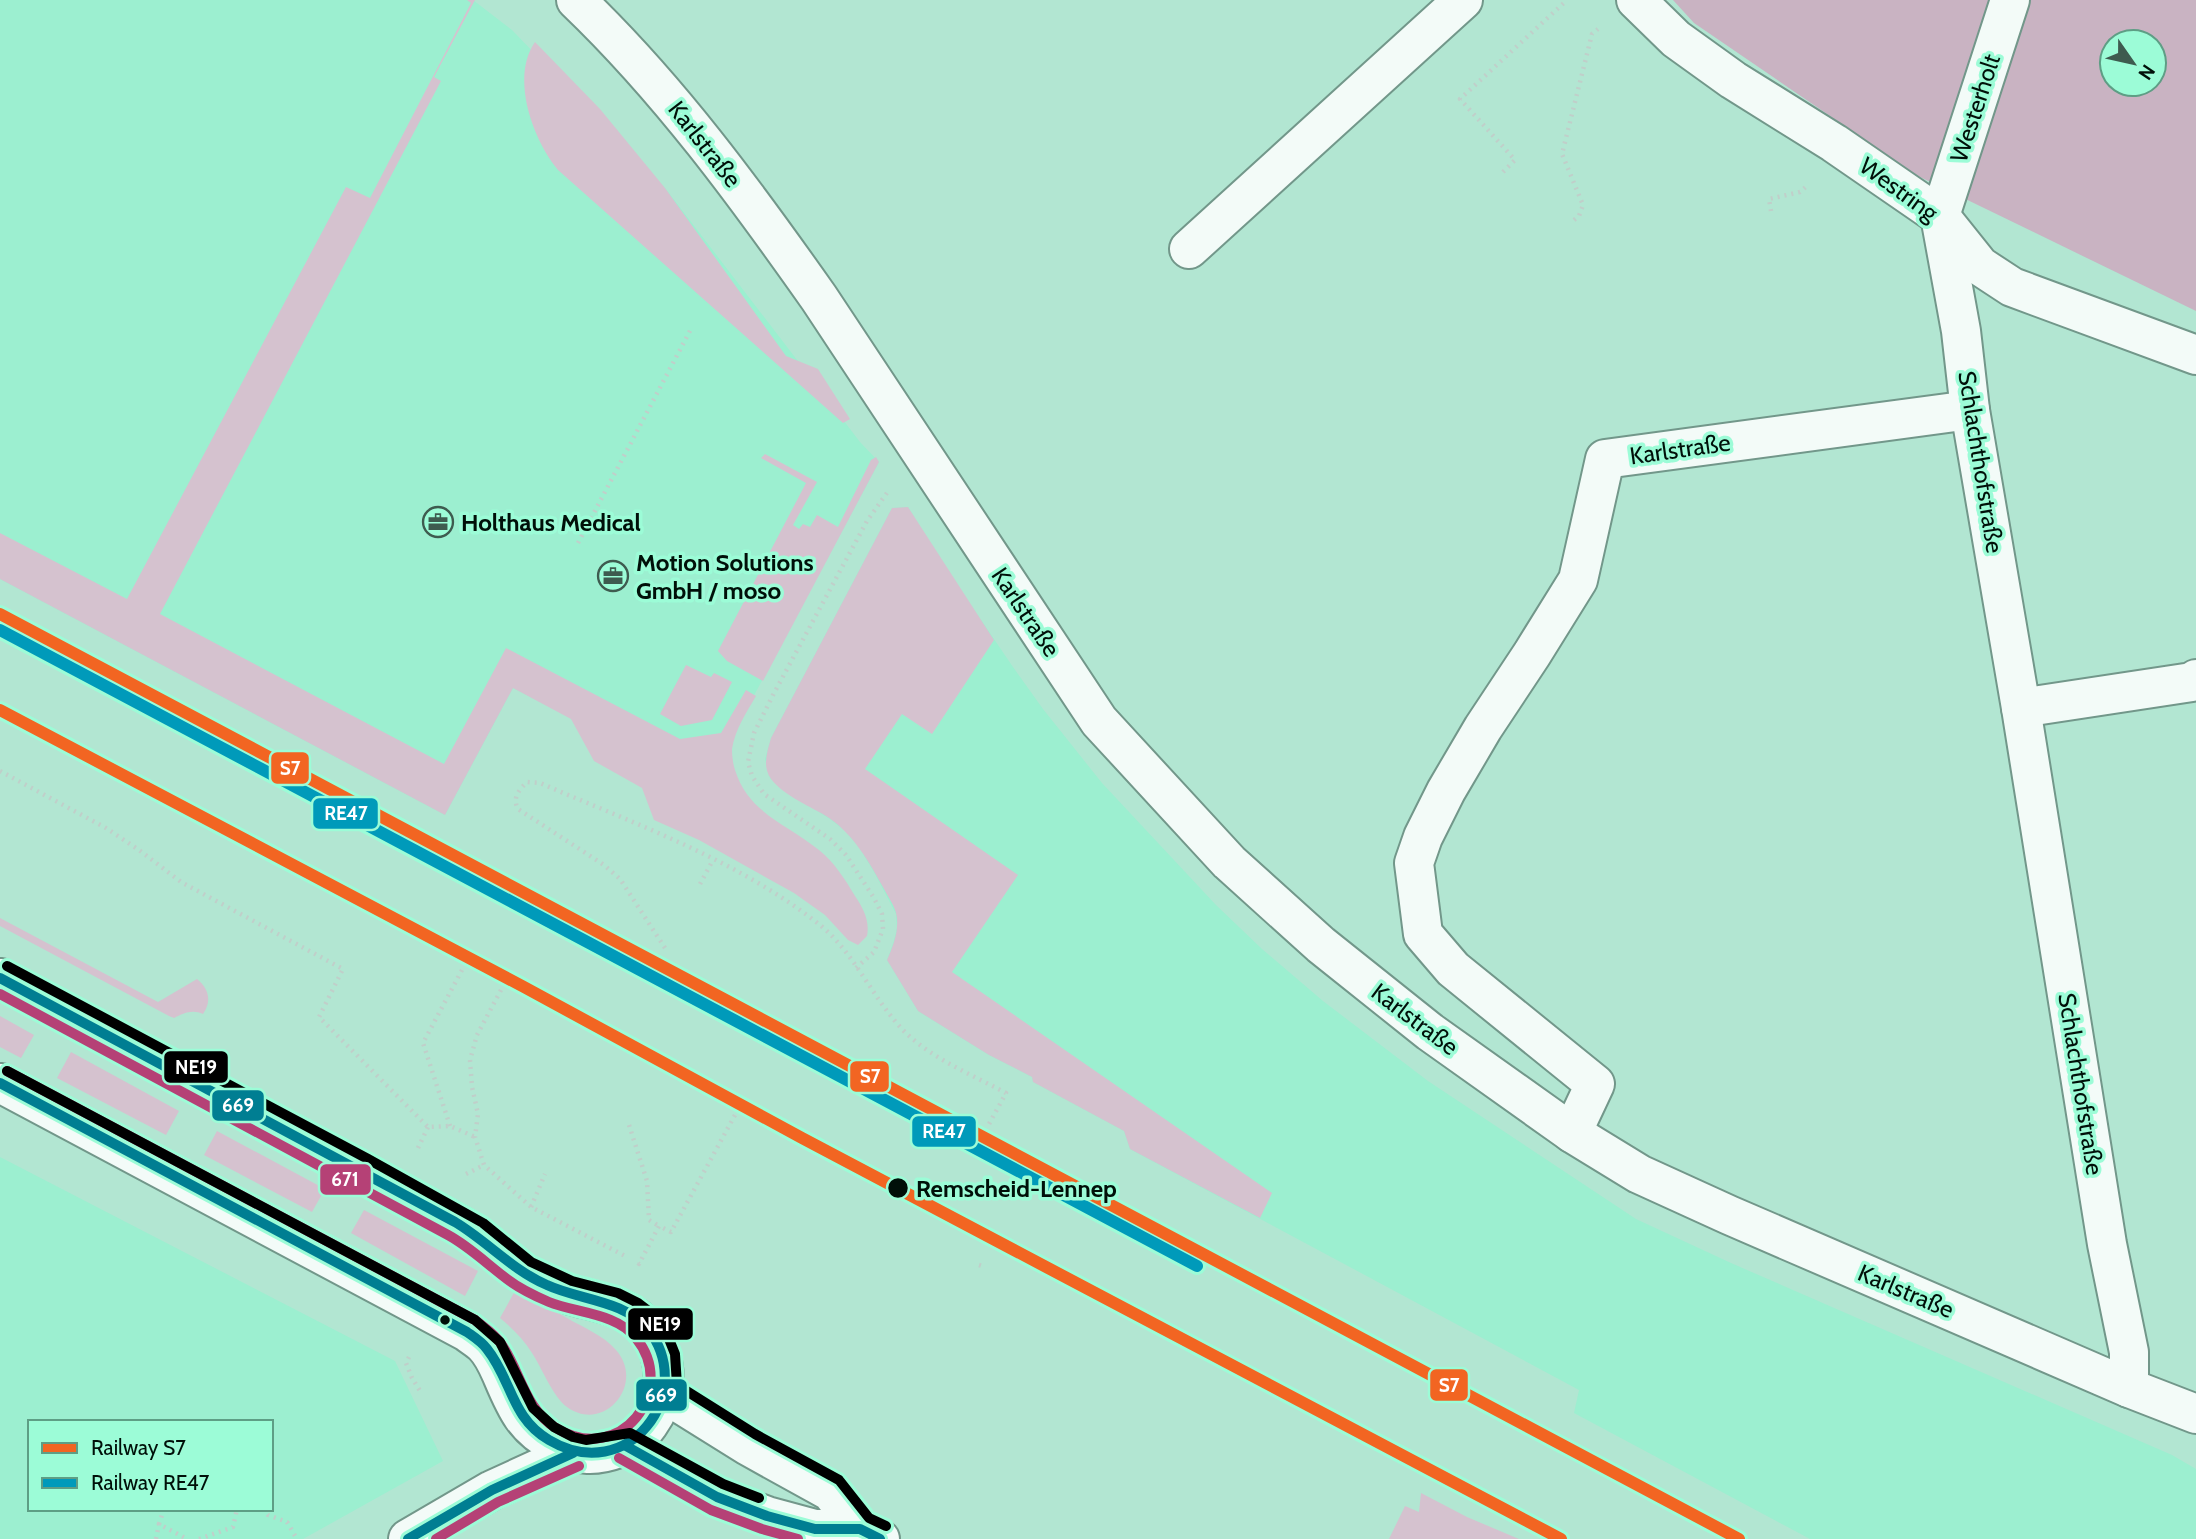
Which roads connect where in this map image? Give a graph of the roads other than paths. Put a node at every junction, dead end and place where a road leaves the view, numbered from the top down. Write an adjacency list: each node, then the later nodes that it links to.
1 (576, 0): 13 (street, Karlstraße)
2 (1463, 0): 6 (street)
3 (2010, 0): 5 (street, Westerholt)
4 (1649, 4): 5 (street, Westring)
5 (1940, 216): 7 (street, Westring); 8 (street, Schlachthofstraße)
6 (1189, 248)
7 (2196, 355)
8 (1970, 410): 10 (street, Schlachthofstraße); 13 (street, Karlstraße)
9 (2196, 679): 10 (street)
10 (2021, 708): 14 (street, Schlachthofstraße)
11 (0, 978): 15 (street)
12 (0, 1083): 18 (street)
13 (1572, 1133): 14 (street, Karlstraße)
14 (2129, 1388): 16 (street)
15 (663, 1393): 17 (street); 19 (street)
16 (2196, 1414)
17 (626, 1446): 18 (street); 19 (street)
18 (573, 1453): 20 (street)
19 (870, 1534)
20 (408, 1539)

